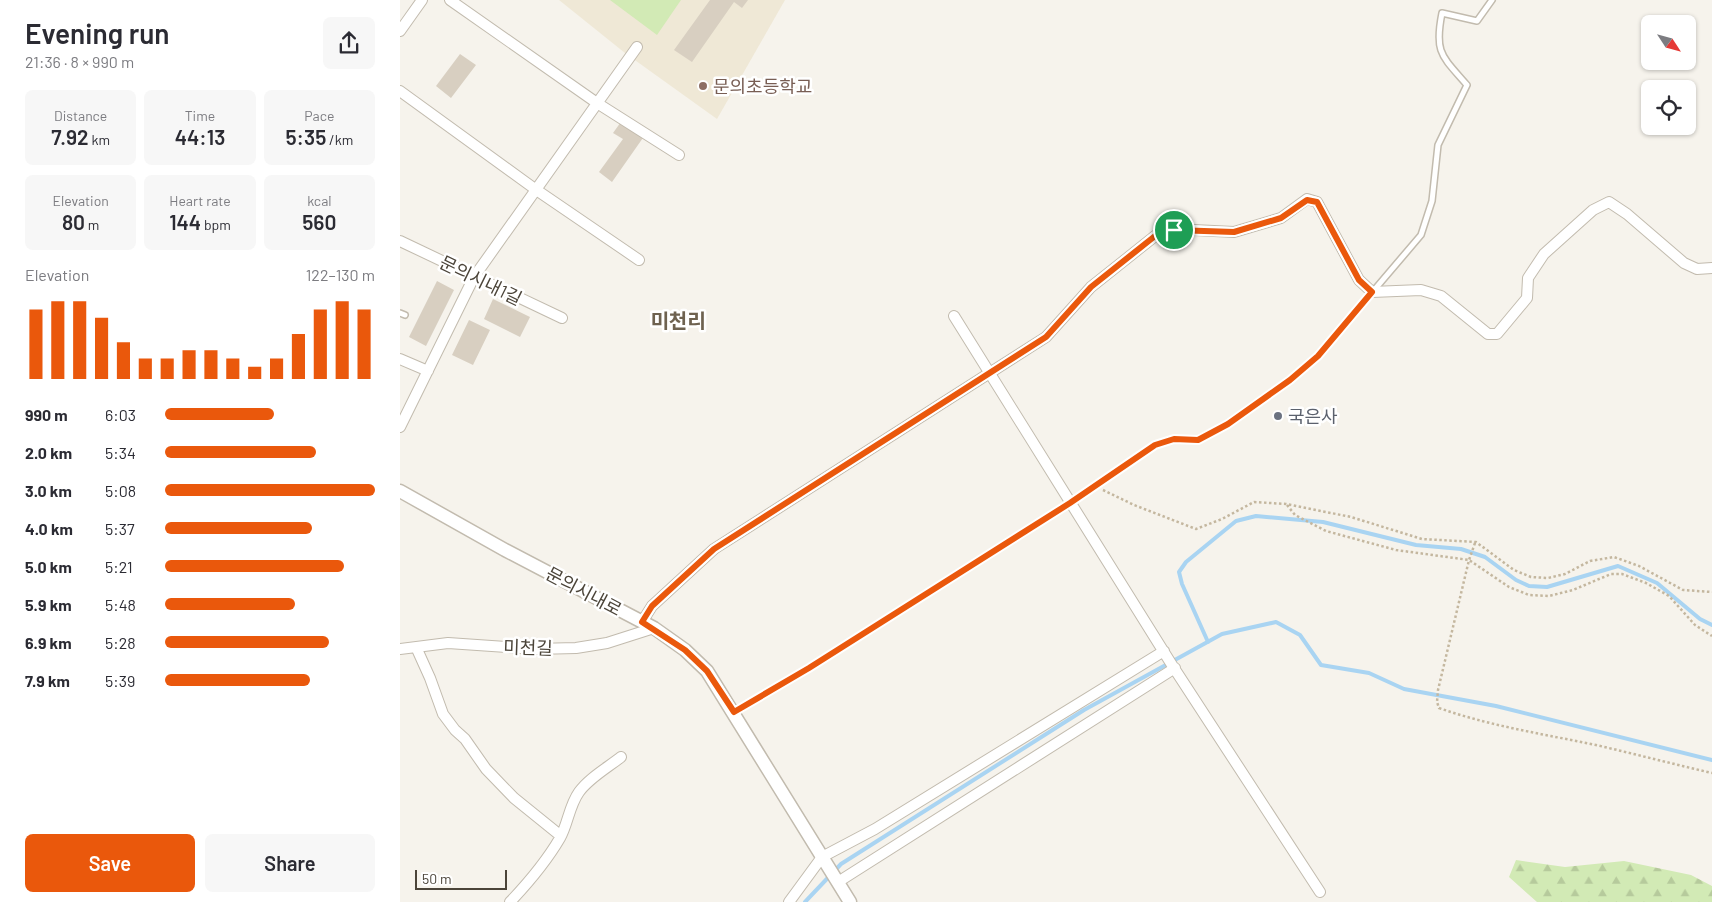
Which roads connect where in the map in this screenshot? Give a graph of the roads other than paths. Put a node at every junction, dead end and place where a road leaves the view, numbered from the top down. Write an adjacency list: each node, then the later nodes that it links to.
1 (422, 0): 4 (street)
2 (450, 0): 7 (street)
3 (1492, 0): 14 (lane)
4 (400, 31)
5 (636, 47): 7 (street)
6 (400, 91): 9 (street)
7 (597, 103): 8 (street); 9 (street)
8 (679, 155)
9 (534, 189): 11 (street); 13 (street)
10 (400, 241): 13 (street, 문의시내1길)
11 (639, 260)
12 (1712, 268): 14 (street)
13 (474, 277): 16 (street, 문의시내1길); 18 (street)
14 (1372, 292): 19 (street); 22 (lane)
15 (954, 316): 19 (street)
16 (562, 318)
17 (400, 358): 18 (street)
18 (428, 371): 20 (street)
19 (990, 373): 22 (street); 23 (street)
20 (400, 426)
21 (400, 491): 23 (street, 문의시내로)
22 (1070, 503): 26 (street); 28 (lane)
23 (648, 625): 24 (street, 미천길); 28 (street, 문의시내로)
24 (416, 647): 25 (street, 미천길); 30 (street)
25 (400, 649)
26 (1165, 653): 27 (street); 31 (street)
27 (1174, 667): 32 (street); 33 (street)
28 (734, 712): 31 (street, 문의시내로)
29 (621, 758): 30 (street)
30 (561, 836): 34 (street)
31 (825, 861): 32 (street, 문의시내로); 35 (street)
32 (837, 880): 36 (street, 문의시내로)
33 (1320, 892)
34 (510, 902)
35 (789, 902)
36 (850, 902)

